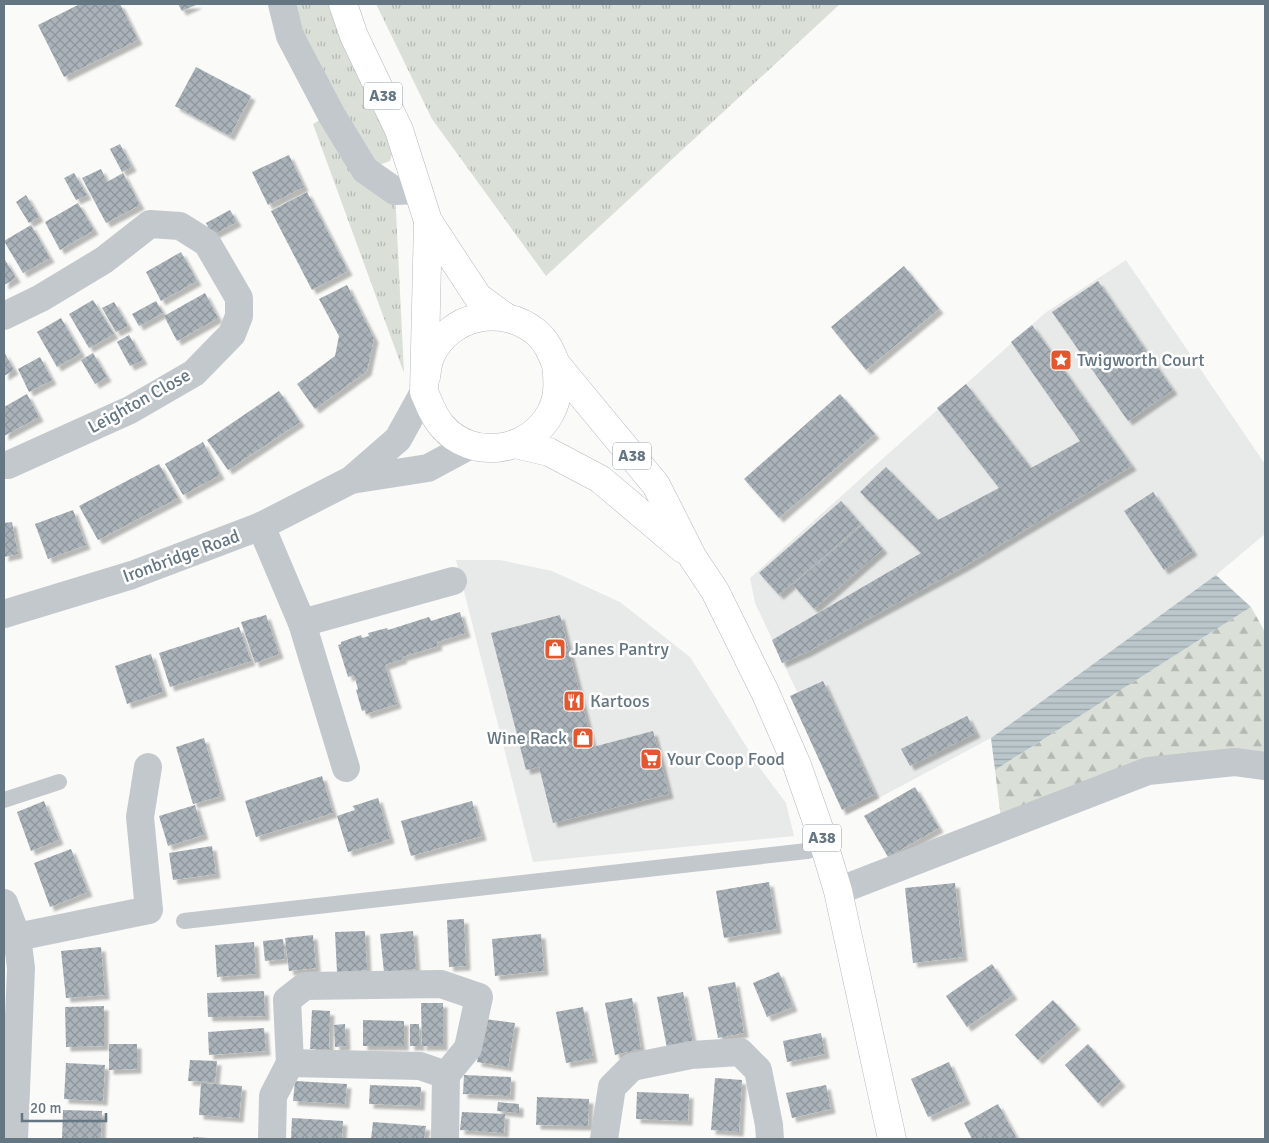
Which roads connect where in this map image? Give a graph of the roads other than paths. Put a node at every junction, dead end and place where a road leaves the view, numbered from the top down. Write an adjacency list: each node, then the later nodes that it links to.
1 (282, 4): 3 (street)
2 (343, 4): 3 (main road, A38)
3 (418, 190): 4 (main road, A38)
4 (428, 221): 6 (main road, A38); 8 (main road, A38)
5 (4, 316): 11 (street, Leighton Close)
6 (504, 316): 7 (main road, A38); 8 (main road, A38)
7 (556, 364): 9 (main road, A38); 14 (main road, A38)
8 (425, 385): 10 (main road, A38); 12 (street, Ironbridge Road)
9 (515, 444): 10 (main road, A38); 14 (main road, A38)
10 (469, 446): 12 (street, Ironbridge Road)
11 (4, 465)
12 (351, 480): 13 (street, Ironbridge Road)
13 (261, 526): 16 (street, Ironbridge Road); 17 (street)
14 (693, 558): 23 (main road, A38)
15 (452, 581): 17 (street)
16 (4, 614)
17 (302, 622): 20 (street)
18 (1265, 766): 24 (street)
19 (148, 768): 27 (street)
20 (346, 768)
21 (59, 782): 22 (lane)
22 (4, 800)
23 (824, 846): 24 (main road, A38); 26 (lane)
24 (838, 891): 35 (main road, A38)
25 (4, 903): 27 (street)
26 (184, 921)
27 (18, 937): 30 (street)
28 (290, 1063): 29 (street); 29 (street); 31 (street)
29 (446, 1075): 32 (street)
30 (14, 1139)
31 (272, 1139)
32 (445, 1139)
33 (604, 1139): 34 (street)
34 (770, 1139)
35 (892, 1139)

